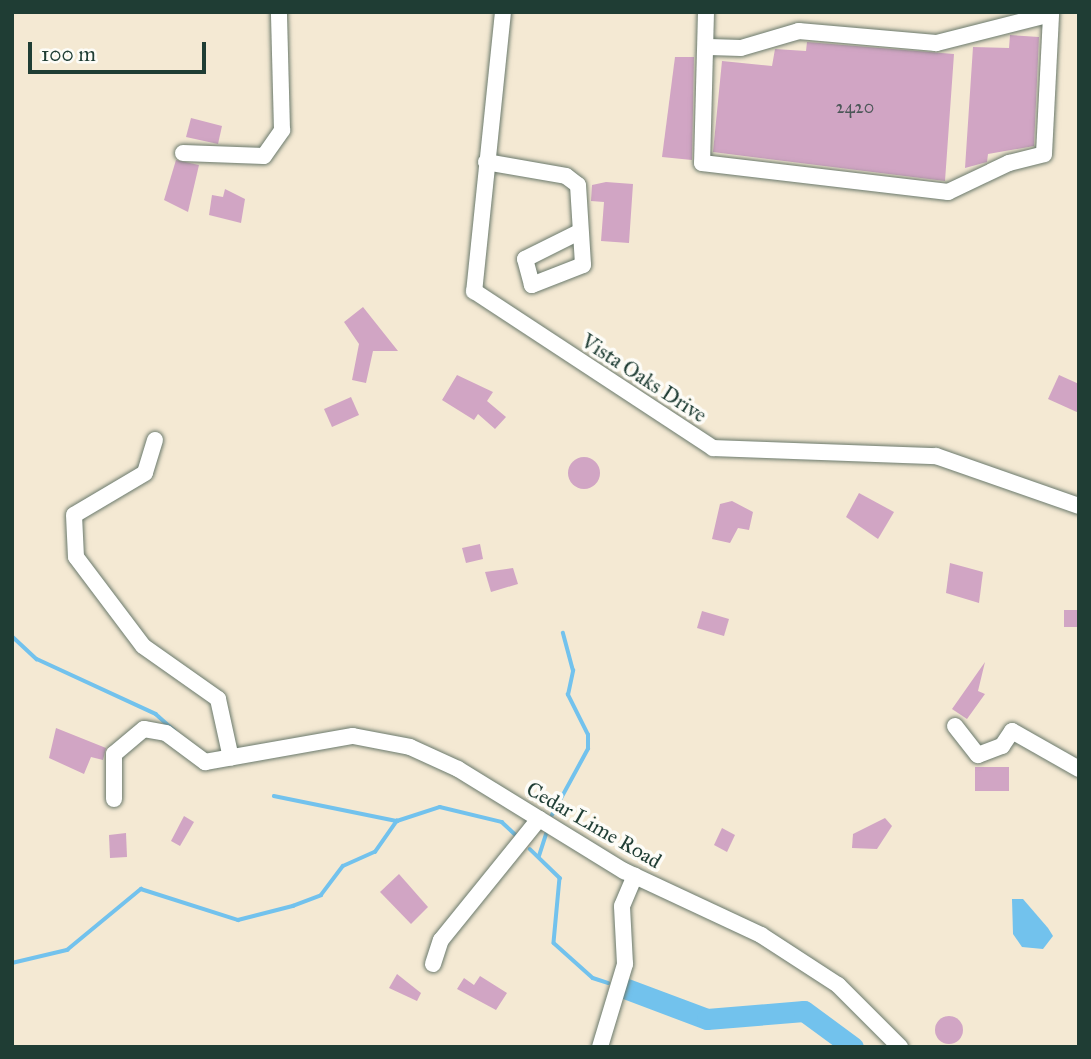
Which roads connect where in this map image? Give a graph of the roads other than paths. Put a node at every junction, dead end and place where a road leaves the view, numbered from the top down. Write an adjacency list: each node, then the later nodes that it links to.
1 (279, 12): 6 (street)
2 (503, 12): 7 (street, Vista Oaks Drive)
3 (706, 12): 5 (street)
4 (1053, 13): 5 (street); 5 (street)
5 (709, 47)
6 (183, 153)
7 (486, 162): 8 (street); 10 (street, Vista Oaks Drive)
8 (577, 233)
9 (155, 440): 12 (street)
10 (1079, 506)
11 (955, 726): 13 (street)
12 (232, 758): 14 (street, Cedar Lime Road); 15 (street, Cedar Lime Road)
13 (1079, 769)
14 (114, 799)
15 (539, 819): 16 (street, Cedar Lime Road); 17 (street)
16 (635, 876): 18 (street); 19 (street, Cedar Lime Road)
17 (433, 964)
18 (600, 1047)
19 (900, 1047)

